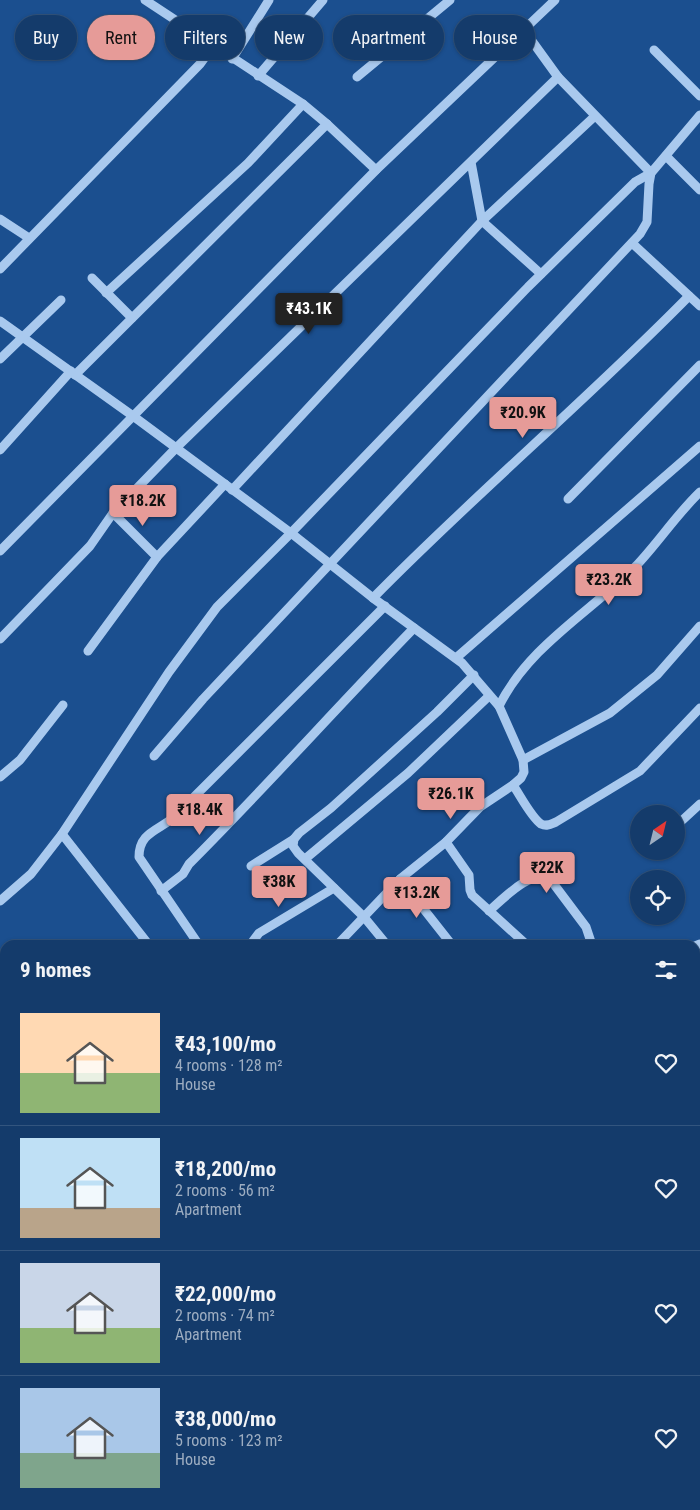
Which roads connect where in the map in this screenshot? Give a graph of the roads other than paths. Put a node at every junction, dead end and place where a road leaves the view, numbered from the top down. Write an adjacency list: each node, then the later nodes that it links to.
1 (145, 0): 7 (street)
2 (163, 0): 7 (street)
3 (270, 0): 10 (street)
4 (323, 0): 16 (street)
5 (450, 0): 17 (street)
6 (555, 0): 9 (street)
7 (157, 8): 8 (street)
8 (167, 15)
9 (535, 19)
10 (245, 39)
11 (535, 45): 18 (street)
12 (654, 50): 19 (street)
13 (203, 60): 31 (street)
14 (234, 60): 16 (street)
15 (492, 60): 26 (street)
16 (258, 76): 20 (street)
17 (357, 76)
18 (558, 77): 22 (street); 25 (street)
19 (700, 96)
20 (303, 104): 23 (street); 36 (street)
21 (700, 115): 24 (street)
22 (596, 116): 27 (street); 30 (street)
23 (327, 124): 26 (street); 40 (street)
24 (666, 156): 27 (street); 28 (street)
25 (471, 162): 30 (street); 48 (street)
26 (376, 170): 46 (street)
27 (651, 173): 32 (street); 34 (street)
28 (700, 190)
29 (0, 219): 31 (street)
30 (482, 221): 34 (street); 50 (street)
31 (29, 238): 33 (street)
32 (632, 243): 37 (street); 57 (street)
33 (0, 269)
34 (541, 274): 54 (street)
35 (92, 278): 36 (street)
36 (106, 293): 40 (street)
37 (689, 296): 39 (street); 58 (street)
38 (61, 300): 42 (street)
39 (700, 306)
40 (132, 318): 45 (street)
41 (0, 321): 42 (street)
42 (22, 336): 43 (street); 45 (street)
43 (0, 359)
44 (700, 365): 52 (street)
45 (73, 373): 46 (street); 49 (street)
46 (133, 416): 48 (street); 55 (street)
47 (700, 446): 64 (street)
48 (176, 448): 50 (street); 53 (street)
49 (0, 450)
50 (228, 487): 54 (street); 56 (street)
51 (700, 492): 68 (street)
52 (568, 499)
53 (113, 514): 56 (street); 62 (street)
54 (291, 533): 57 (street); 76 (street)
55 (0, 551)
56 (157, 557): 63 (street)
57 (330, 564): 58 (street); 70 (street)
58 (373, 598): 59 (street)
59 (384, 606): 61 (street); 83 (street)
60 (700, 626): 71 (street)
61 (414, 628): 64 (street); 83 (street)
62 (0, 639)
63 (88, 651)
64 (456, 658): 65 (street)
65 (474, 675): 66 (street); 77 (street)
66 (489, 696): 68 (street); 79 (street)
67 (63, 705): 72 (street)
68 (499, 706): 71 (street)
69 (700, 708): 73 (street)
70 (154, 756)
71 (523, 760): 73 (street)
72 (0, 777)
73 (513, 785): 78 (street)
74 (700, 804): 75 (street)
75 (685, 818)
76 (62, 834): 84 (street); 87 (street)
77 (294, 839): 79 (street); 80 (street)
78 (446, 842): 81 (street); 85 (street)
79 (305, 860): 82 (street)
80 (251, 866)
81 (400, 879): 86 (street); 92 (street)
82 (334, 888): 86 (street); 89 (street)
83 (161, 890): 88 (street)
84 (0, 901)
85 (489, 911): 93 (street); 94 (street)
86 (364, 917): 90 (street); 91 (street)
87 (145, 940)
88 (196, 940)
89 (254, 940)
90 (342, 940)
91 (383, 940)
92 (448, 940)
93 (521, 940)
94 (590, 940)

